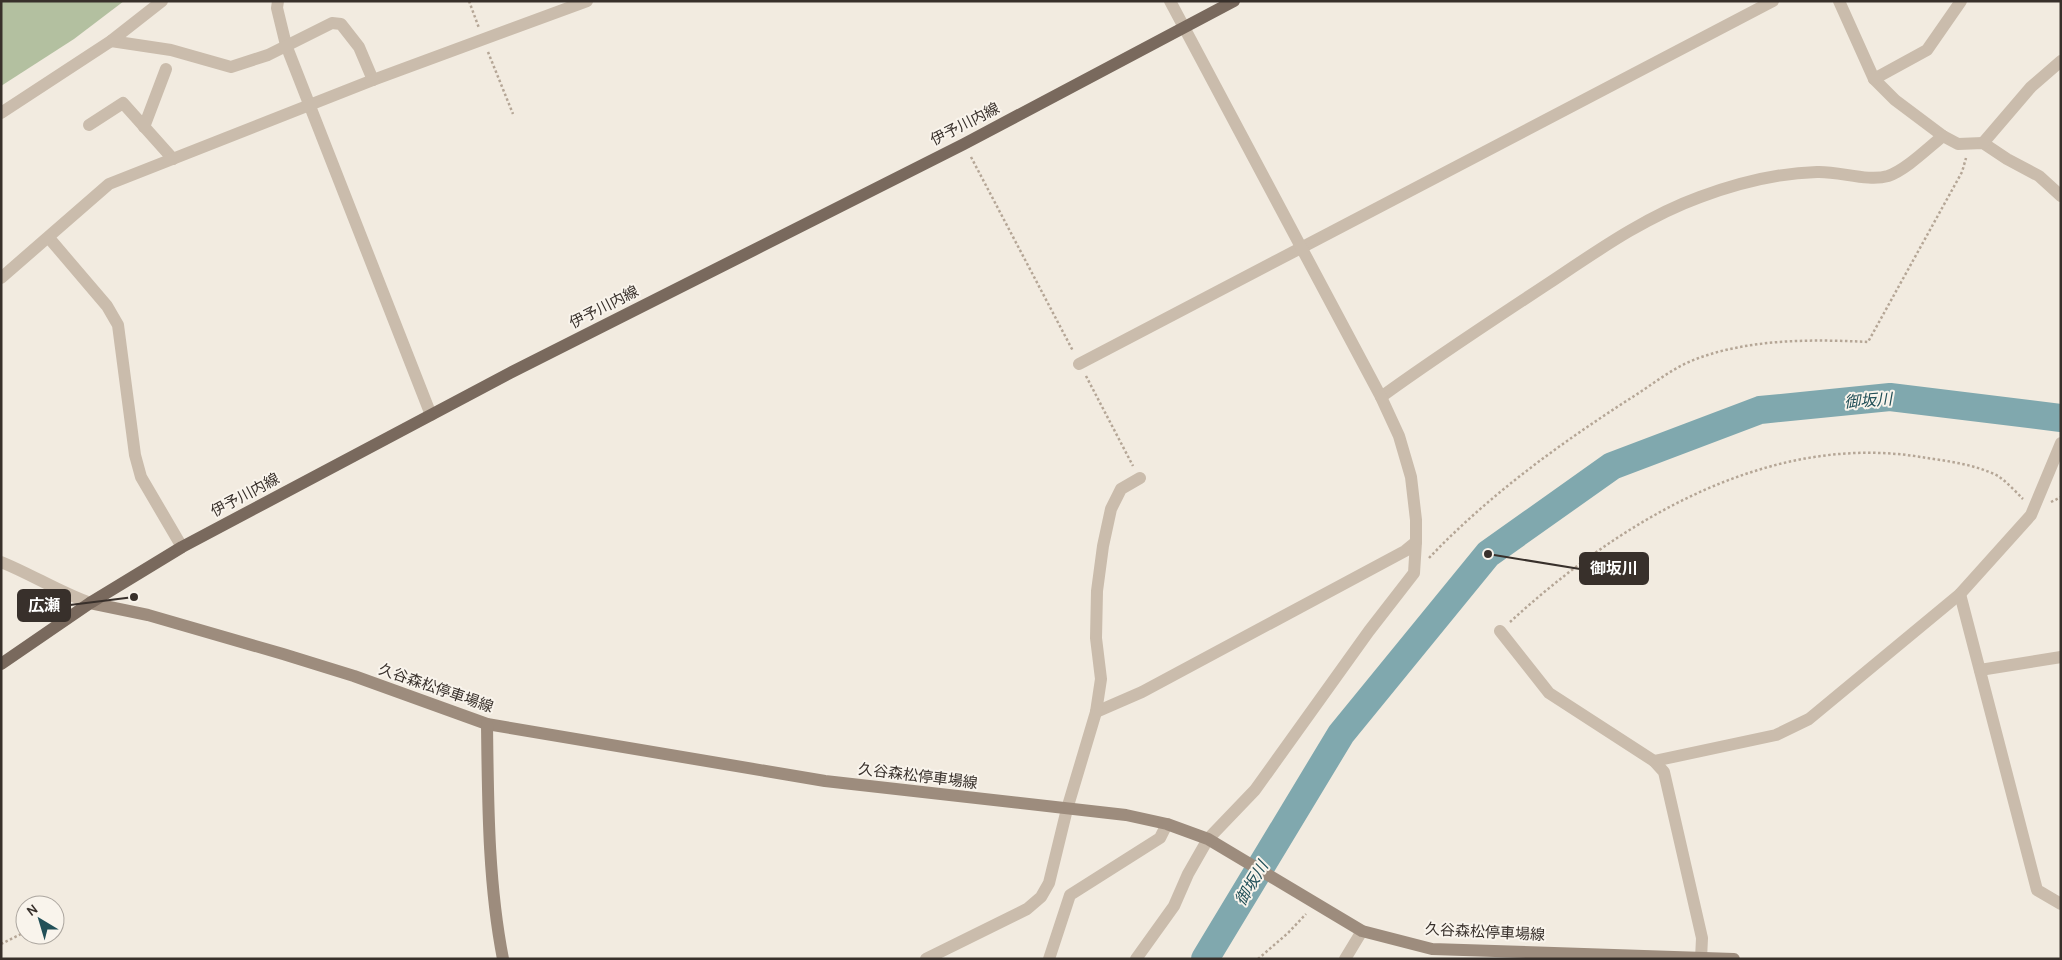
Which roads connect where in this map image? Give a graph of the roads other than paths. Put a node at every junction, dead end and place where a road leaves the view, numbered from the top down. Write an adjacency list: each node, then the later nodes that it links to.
1 (162, 1): 10 (street)
2 (278, 1): 11 (street)
3 (587, 1): 15 (street)
4 (1170, 1): 9 (street)
5 (1234, 1): 9 (main road, 伊予川内線)
6 (1772, 1): 25 (street)
7 (1839, 1): 14 (street)
8 (1961, 1): 14 (street)
9 (1183, 28): 25 (street); 29 (main road, 伊予川内線)
10 (111, 41): 11 (street); 17 (street)
11 (286, 45): 15 (street); 16 (street)
12 (2061, 61): 21 (street)
13 (166, 69): 19 (street)
14 (1874, 79): 20 (street)
15 (373, 80): 16 (street)
16 (309, 107): 22 (street); 29 (street)
17 (1, 113)
18 (89, 126): 19 (street)
19 (144, 127): 22 (street)
20 (1943, 136): 21 (street); 28 (street)
21 (1983, 143): 23 (street)
22 (173, 159): 24 (street)
23 (2061, 196)
24 (49, 238): 26 (street); 33 (street)
25 (1301, 246): 27 (street); 28 (street)
26 (1, 278)
27 (1079, 364)
28 (1381, 397): 32 (street)
29 (431, 415): 33 (main road, 伊予川内線)
30 (2061, 443): 35 (street)
31 (1140, 478): 41 (street)
32 (1416, 542): 41 (street); 46 (street)
33 (182, 547): 36 (main road, 伊予川内線)
34 (1, 562): 36 (street)
35 (1960, 594): 40 (street); 43 (street)
36 (90, 604): 39 (main road, 伊予川内線); 42 (main road, 久谷森松停車場線)
37 (1500, 631): 43 (street)
38 (2061, 657): 40 (street)
39 (1, 664)
40 (1980, 670): 47 (street)
41 (1096, 712): 44 (street)
42 (487, 724): 44 (main road, 久谷森松停車場線); 50 (main road)
43 (1654, 761): 49 (street)
44 (1067, 809): 45 (main road, 久谷森松停車場線); 51 (street)
45 (1167, 824): 46 (main road, 久谷森松停車場線); 52 (street)
46 (1214, 842): 48 (main road, 久谷森松停車場線); 53 (street)
47 (2061, 904)
48 (1362, 931): 49 (main road, 久谷森松停車場線); 54 (street)
49 (1701, 958): 55 (main road, 久谷森松停車場線)
50 (504, 959)
51 (926, 959)
52 (1048, 959)
53 (1136, 959)
54 (1345, 959)
55 (1734, 959)

